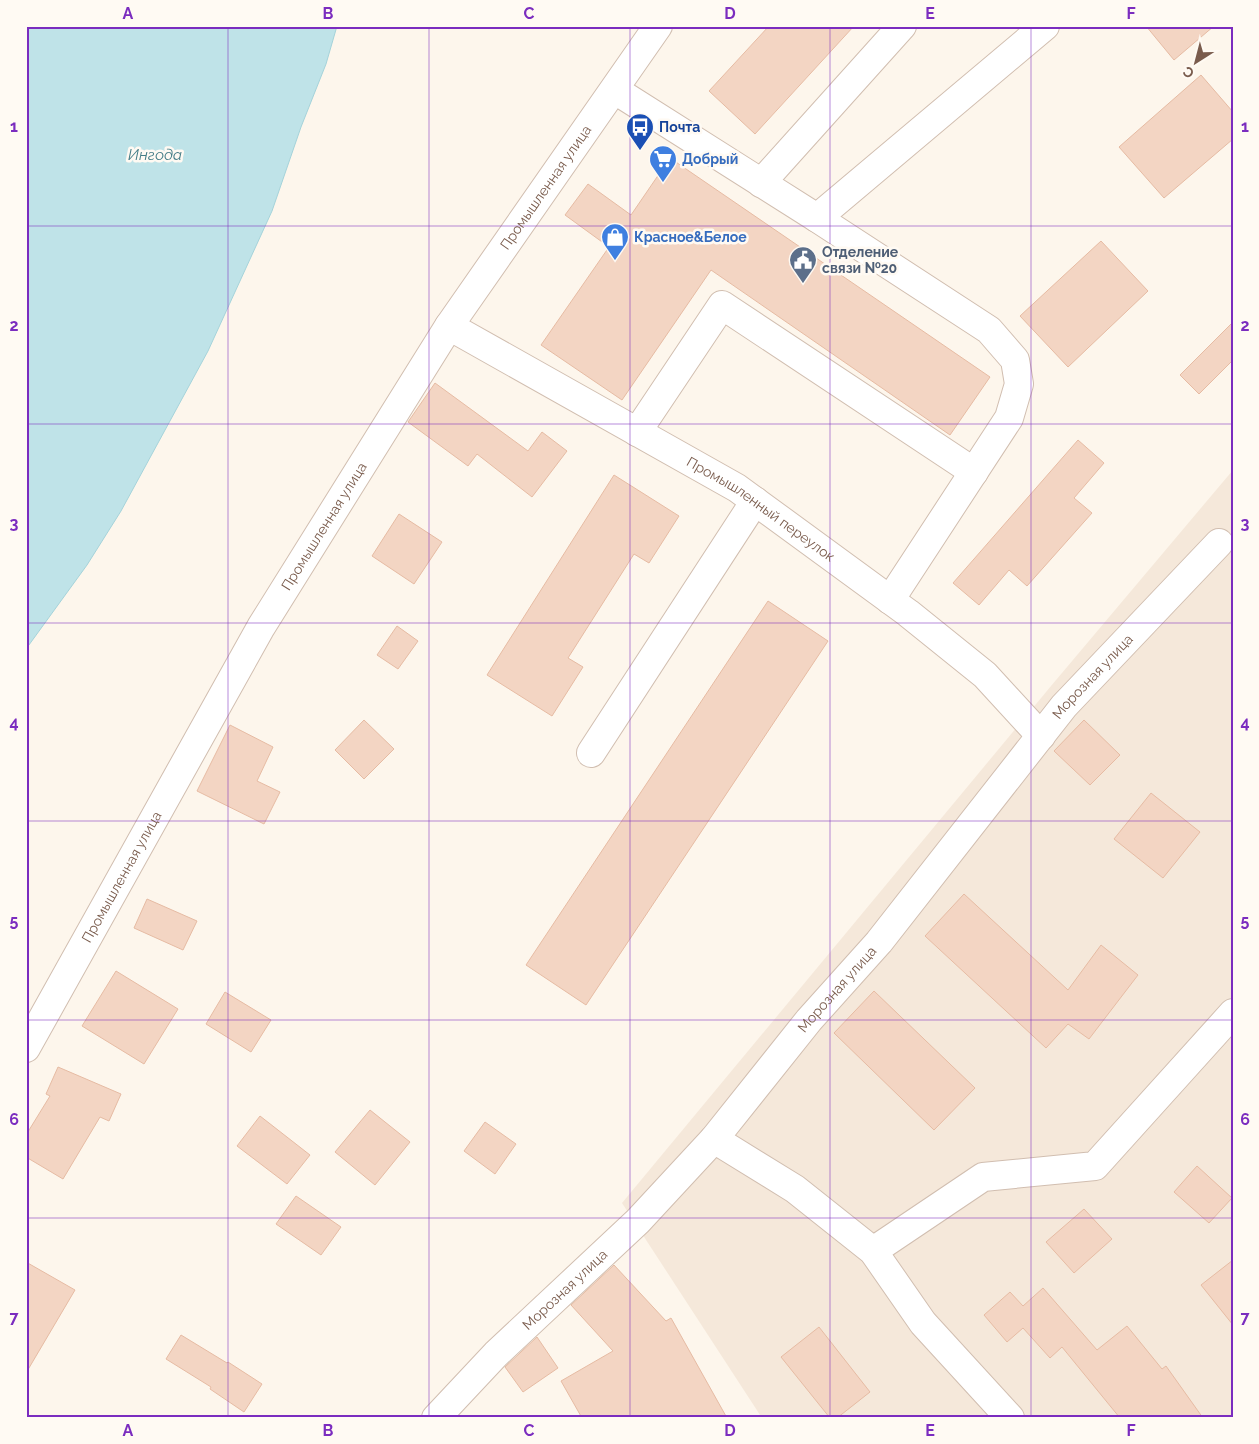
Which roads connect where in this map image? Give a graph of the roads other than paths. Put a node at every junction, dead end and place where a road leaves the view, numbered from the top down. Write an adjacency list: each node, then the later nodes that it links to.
1 (658, 26): 4 (street, Промышленная улица)
2 (902, 26): 5 (street)
3 (1027, 32): 6 (street)
4 (615, 90): 5 (street); 7 (street, Промышленная улица)
5 (761, 183): 6 (street)
6 (817, 218): 9 (street)
7 (449, 326): 8 (street, Промышленный переулок); 16 (street, Промышленная улица)
8 (637, 432): 9 (street); 10 (street, Промышленный переулок)
9 (974, 472): 12 (street)
10 (754, 501): 12 (street, Промышленный переулок); 14 (street)
11 (1219, 543): 13 (street, Морозная улица)
12 (890, 600): 13 (street, Промышленный переулок)
13 (1041, 736): 17 (street, Морозная улица)
14 (591, 754)
15 (1233, 1013): 18 (street)
16 (26, 1048)
17 (714, 1140): 18 (street); 19 (street, Морозная улица)
18 (873, 1251): 20 (street)
19 (436, 1418)
20 (1010, 1418)

